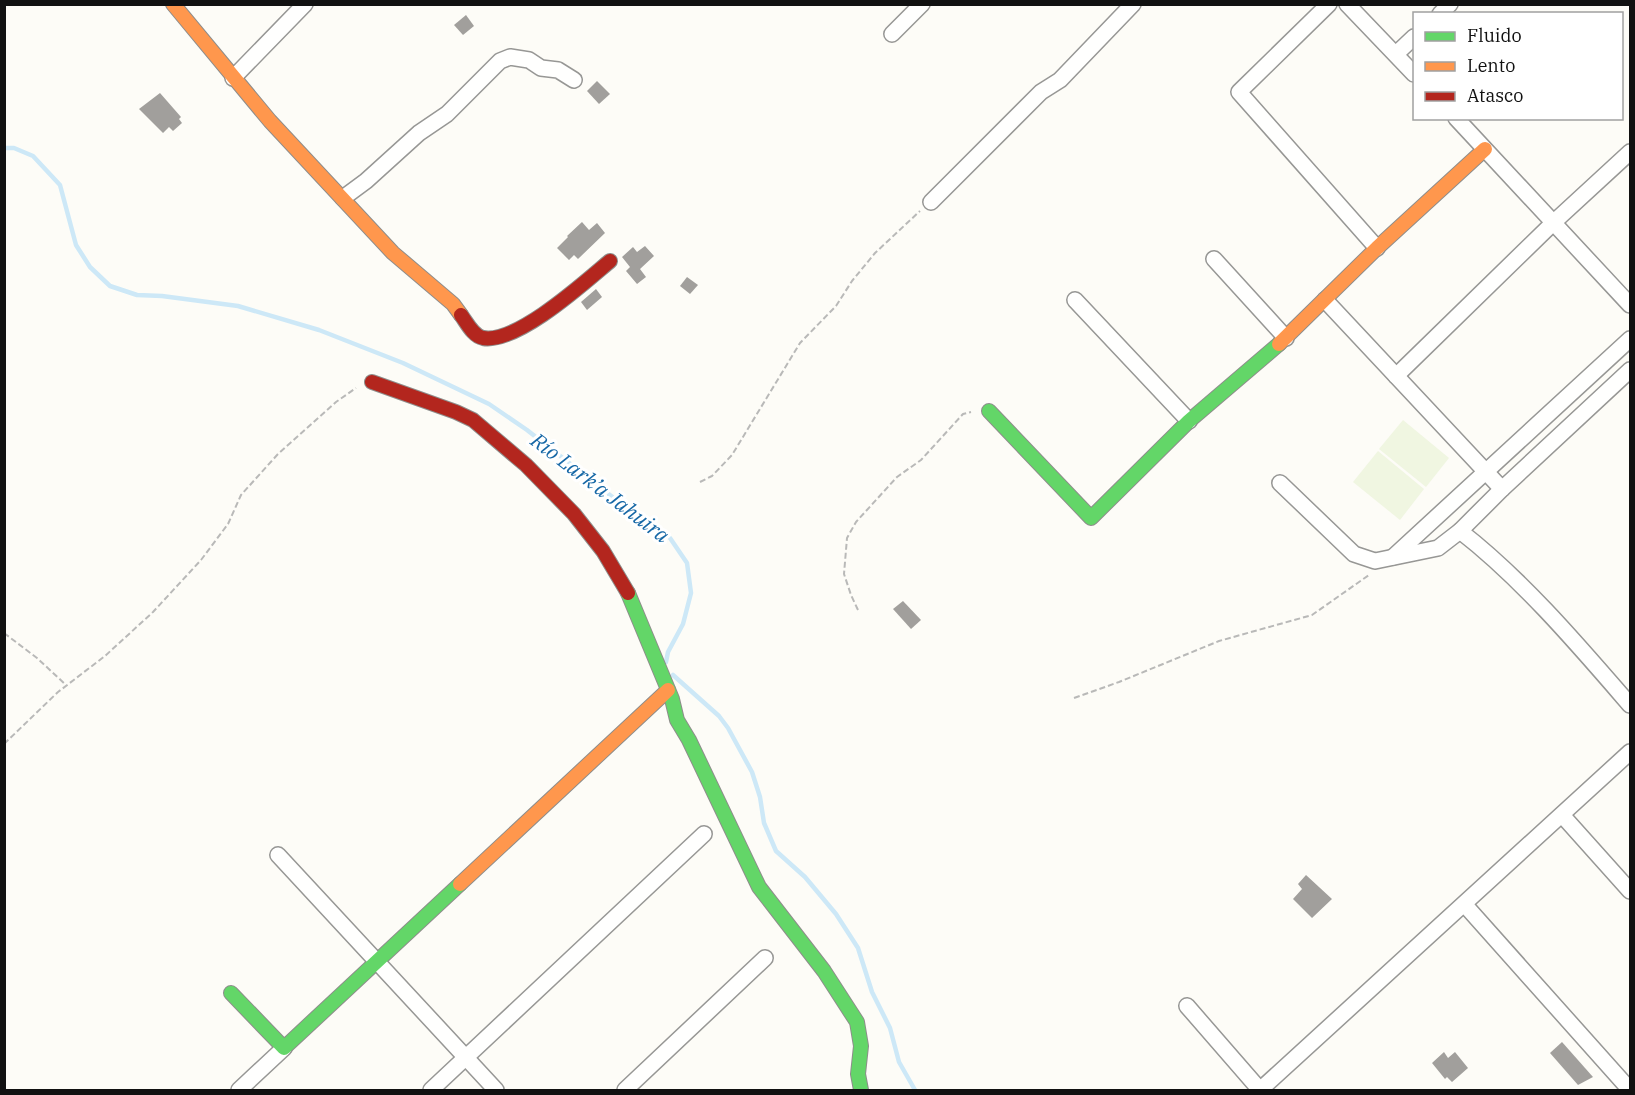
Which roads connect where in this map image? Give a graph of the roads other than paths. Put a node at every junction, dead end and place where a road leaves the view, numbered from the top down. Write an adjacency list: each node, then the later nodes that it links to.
1 (173, 4): 11 (street)
2 (305, 4): 11 (street)
3 (922, 4): 7 (street)
4 (1133, 4): 17 (street)
5 (1329, 4): 19 (street)
6 (1347, 4): 9 (street)
7 (892, 34)
8 (1413, 38): 9 (street)
9 (1396, 54): 10 (street)
10 (1413, 73)
11 (233, 78): 16 (street)
12 (574, 80): 16 (street)
13 (1458, 120): 14 (street)
14 (1485, 149): 18 (street); 19 (street)
15 (1630, 152): 18 (street)
16 (343, 198): 21 (street)
17 (931, 202)
18 (1554, 222): 24 (street); 28 (street)
19 (1377, 248): 23 (street)
20 (1214, 259): 25 (street)
21 (610, 261)
22 (1075, 300): 31 (street)
23 (1325, 300): 25 (street); 28 (street)
24 (1630, 305)
25 (1286, 338): 31 (street)
26 (1630, 339): 32 (street)
27 (1630, 370): 34 (street)
28 (1396, 376): 32 (street)
29 (372, 382): 37 (street)
30 (989, 411): 31 (street)
31 (1189, 421)
32 (1485, 471): 34 (street); 36 (street)
33 (1280, 483): 36 (street)
34 (1502, 489): 35 (street)
35 (1460, 531): 36 (street); 38 (street)
36 (1391, 559)
37 (668, 690): 46 (street); 55 (street)
38 (1630, 705)
39 (1630, 752): 40 (street)
40 (1562, 815): 43 (street); 44 (street)
41 (704, 834): 50 (street)
42 (278, 855): 46 (street)
43 (1630, 891)
44 (1465, 905): 56 (street); 57 (street)
45 (765, 958): 54 (street)
46 (376, 962): 49 (street); 50 (street)
47 (231, 993): 49 (street)
48 (1187, 1006): 56 (street)
49 (284, 1048): 51 (street)
50 (466, 1058): 52 (street); 53 (street)
51 (238, 1090)
52 (431, 1090)
53 (496, 1090)
54 (625, 1090)
55 (861, 1090)
56 (1260, 1090)
57 (1630, 1090)

